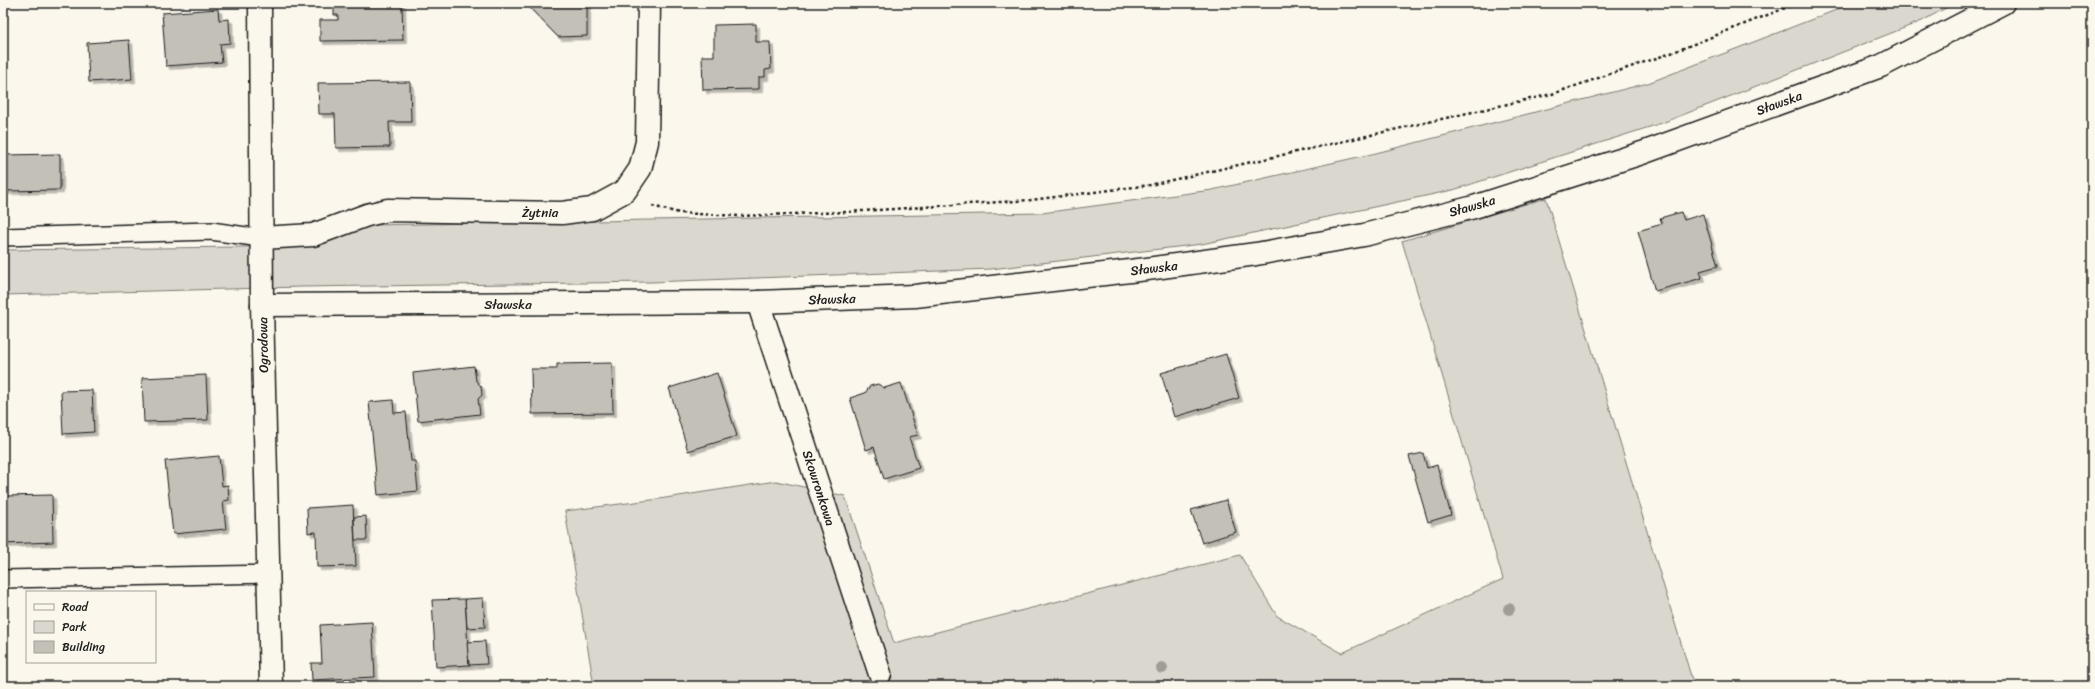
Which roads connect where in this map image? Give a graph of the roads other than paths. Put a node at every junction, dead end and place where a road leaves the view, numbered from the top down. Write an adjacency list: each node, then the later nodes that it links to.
1 (260, 3): 5 (street, Ogrodowa)
2 (649, 3): 5 (street, Żytnia)
3 (2003, 3): 6 (street, Sławska)
4 (3, 237): 5 (lane)
5 (262, 238): 7 (street, Ogrodowa)
6 (758, 302): 7 (street, Sławska); 10 (street, Skowronkowa)
7 (262, 305): 8 (street, Ogrodowa)
8 (268, 574): 9 (lane); 11 (street, Ogrodowa)
9 (3, 579)
10 (880, 674)
11 (271, 686)

